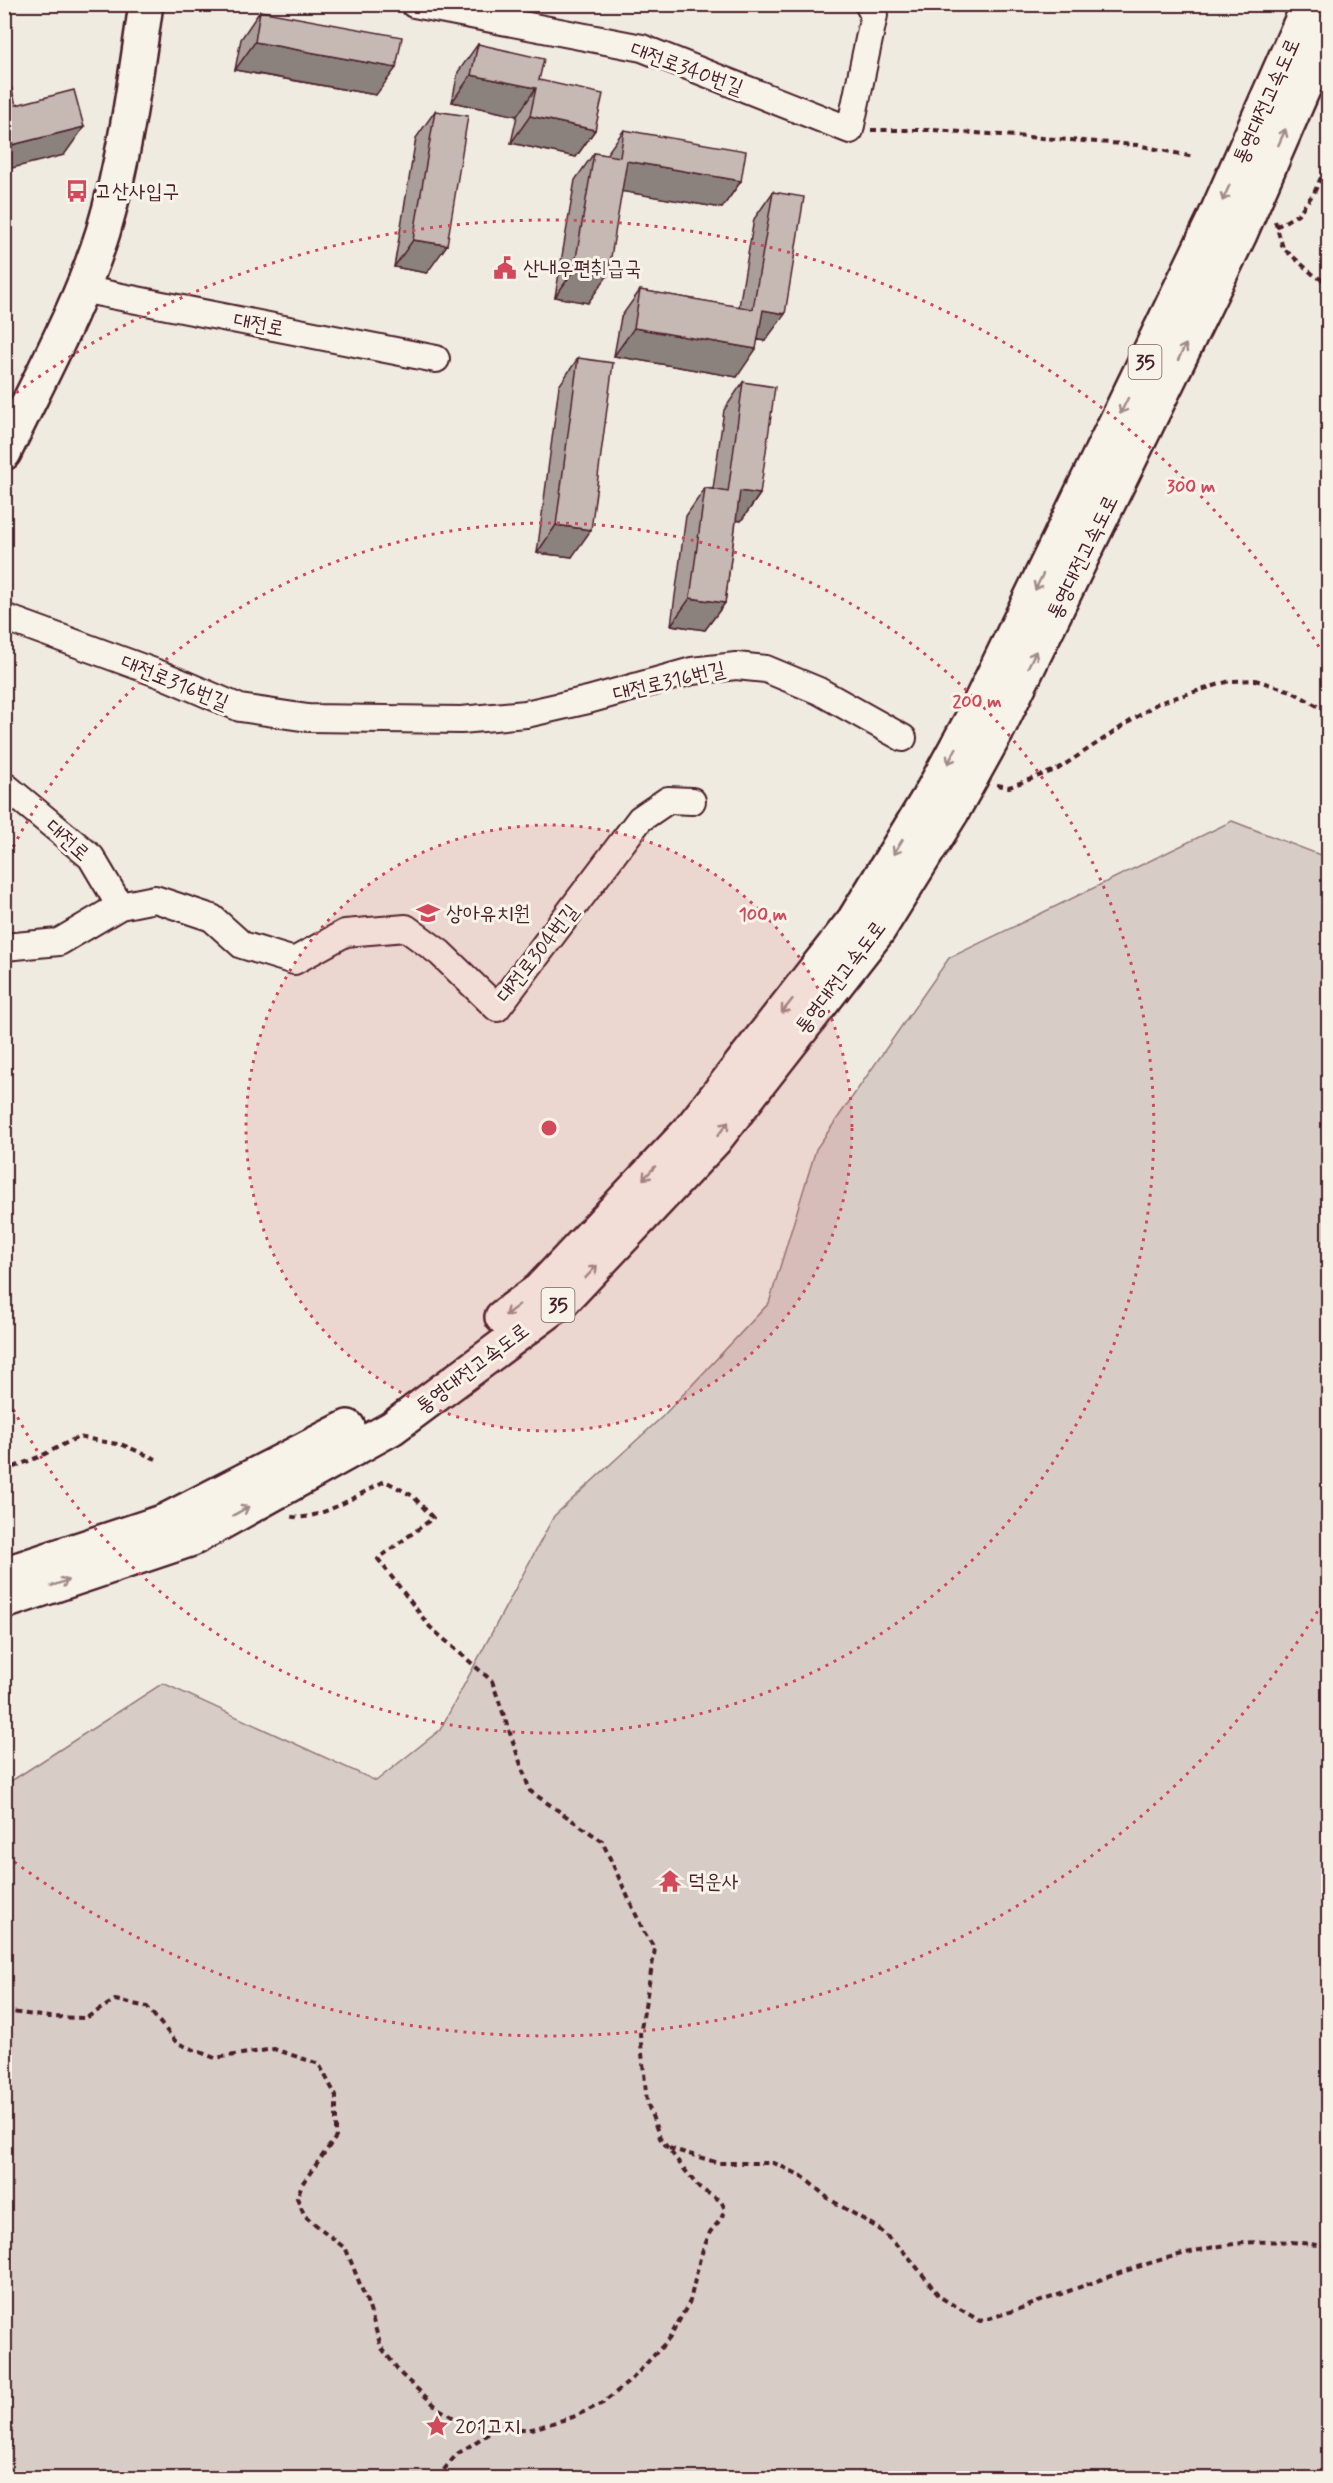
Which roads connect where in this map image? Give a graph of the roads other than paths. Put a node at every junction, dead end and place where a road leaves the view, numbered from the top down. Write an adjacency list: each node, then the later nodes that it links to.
1 (146, 4): 6 (main road)
2 (414, 4): 3 (street, 대전로340번길)
3 (868, 4)
4 (1309, 4): 10 (main road, 통영대전고속도로 / 35, one-way to 10)
5 (1329, 32): 10 (main road, 통영대전고속도로 / 35, one-way to 5)
6 (81, 289): 7 (street, 대전로); 8 (main road)
7 (436, 359)
8 (4, 453)
9 (4, 617): 11 (street, 대전로316번길)
10 (986, 723): 14 (main road, 통영대전고속도로 / 35, bridge)
11 (903, 738)
12 (4, 784): 15 (street, 대전로)
13 (692, 801): 15 (street, 대전로304번길)
14 (940, 805): 17 (main road, 통영대전고속도로 / 35, one-way to 17); 18 (main road, 통영대전고속도로 / 35, one-way to 14)
15 (120, 906): 16 (street, 대전로304번길)
16 (4, 947)
17 (4, 1574)
18 (4, 1602)

